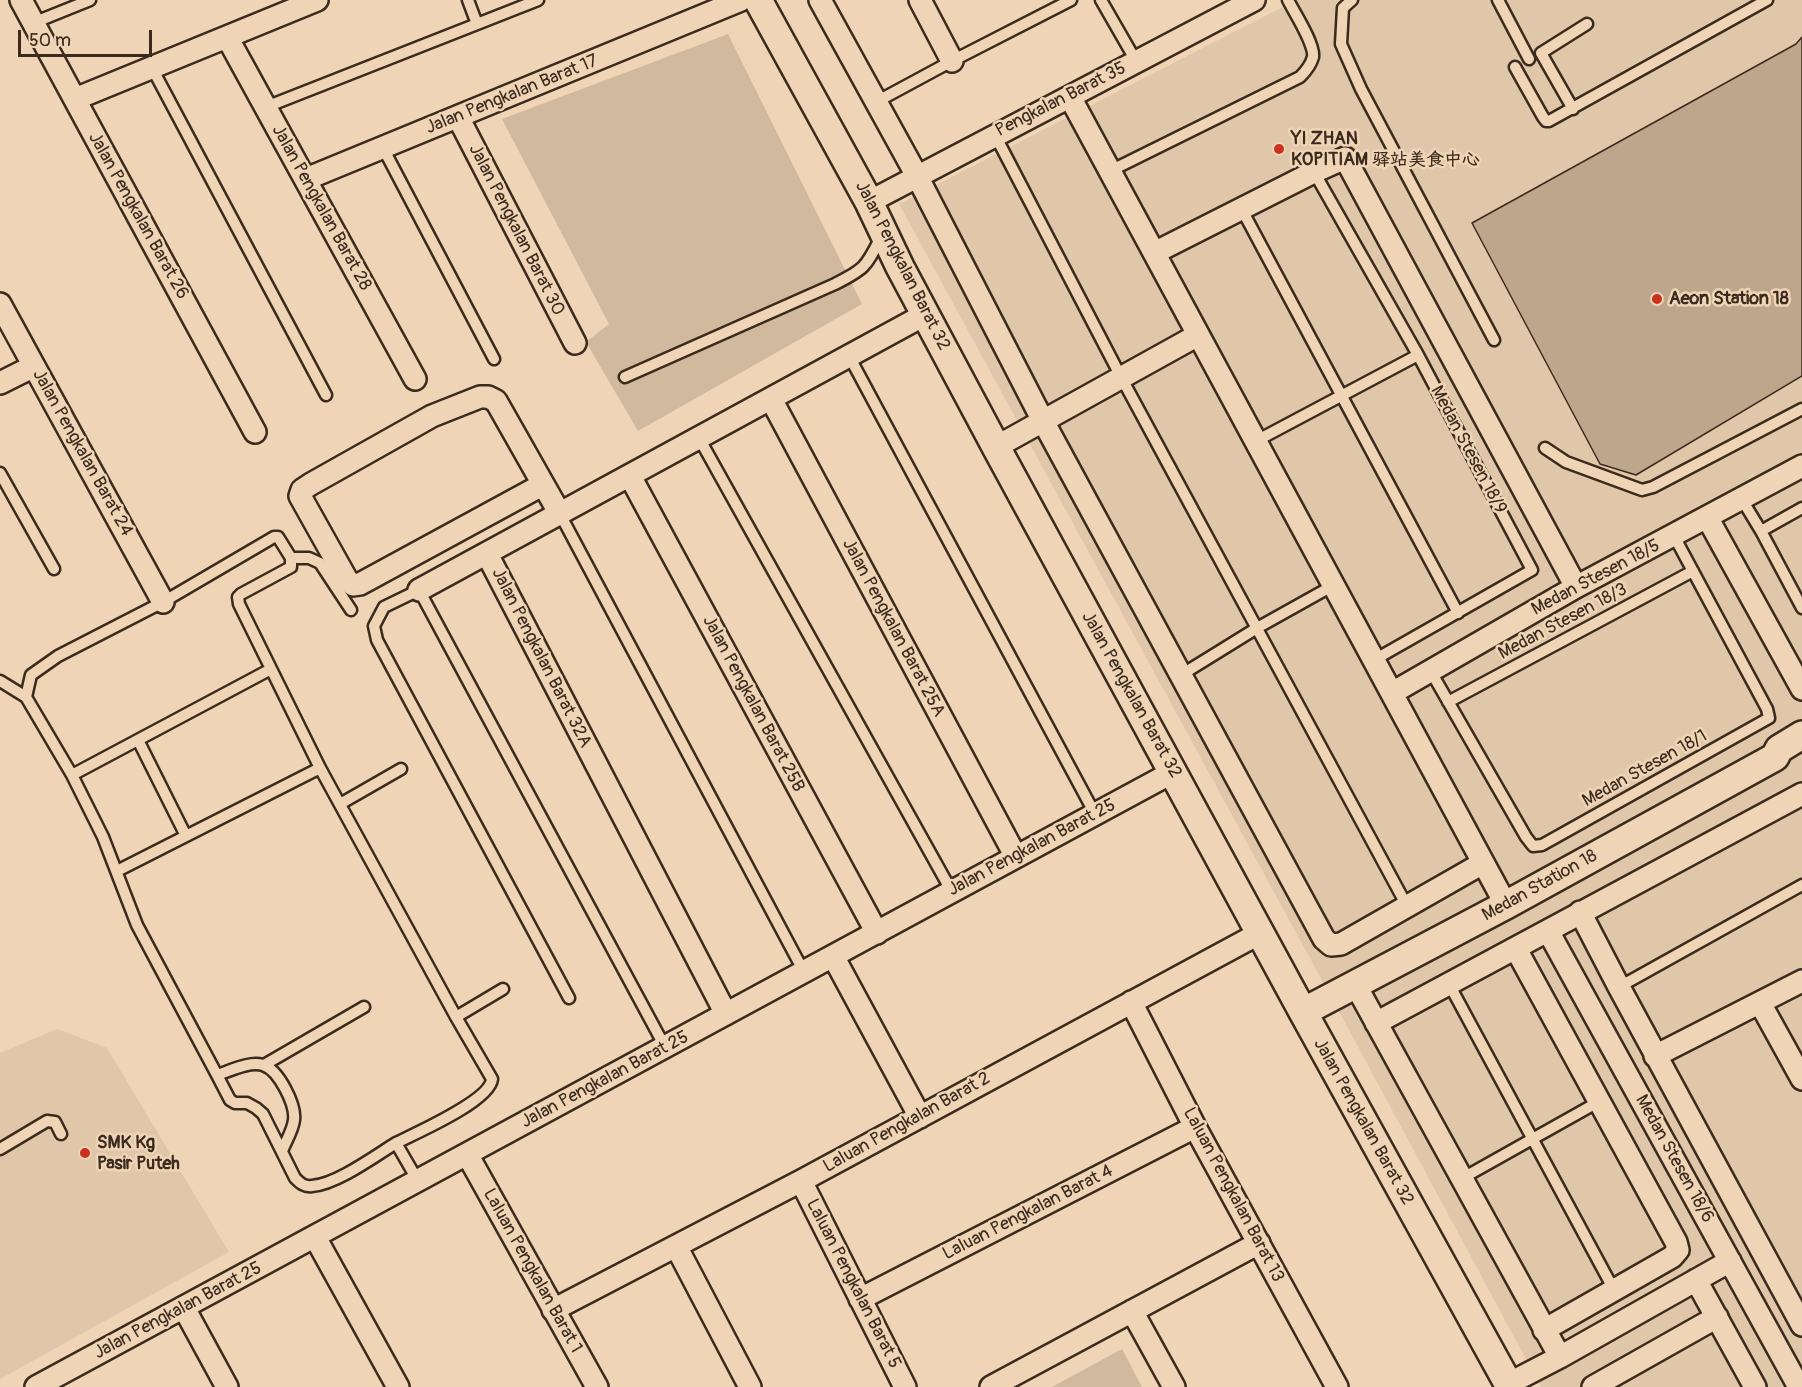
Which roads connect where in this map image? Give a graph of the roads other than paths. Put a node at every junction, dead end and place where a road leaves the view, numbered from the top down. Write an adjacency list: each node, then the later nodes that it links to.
1 (21, 0): 18 (street, Jalan Pengkalan Barat 26)
2 (90, 0): 18 (lane)
3 (317, 0): 21 (street)
4 (468, 0): 19 (lane)
5 (538, 0): 19 (lane)
6 (741, 0): 17 (street, Jalan Pengkalan Barat 17)
7 (758, 0): 39 (street, Jalan Pengkalan Barat 32)
8 (820, 0): 29 (street)
9 (920, 0): 23 (street)
10 (1071, 0): 23 (lane)
11 (1101, 0): 24 (lane)
12 (1254, 0): 24 (street, Pengkalan Barat 35)
13 (1288, 0): 35 (lane)
14 (1352, 0): 46 (lane)
15 (1498, 0): 22 (lane)
16 (1767, 0): 31 (lane)
17 (715, 5): 32 (street, Jalan Pengkalan Barat 17)
18 (33, 23): 28 (street, Jalan Pengkalan Barat 26)
19 (477, 24): 30 (lane)
20 (1587, 24): 31 (lane)
21 (227, 37): 26 (street); 30 (street, Jalan Pengkalan Barat 28)
22 (1529, 59)
23 (952, 61): 29 (lane)
24 (1136, 62): 27 (street, Pengkalan Barat 35)
25 (1515, 67): 31 (lane)
26 (152, 68): 28 (street); 56 (lane)
27 (1070, 98): 33 (street, Pengkalan Barat 35); 35 (street)
28 (75, 99): 61 (street, Jalan Pengkalan Barat 26)
29 (876, 102): 37 (street)
30 (266, 107): 38 (street, Jalan Pengkalan Barat 28)
31 (1573, 109)
32 (458, 117): 34 (street, Jalan Pengkalan Barat 17); 47 (street, Jalan Pengkalan Barat 30)
33 (995, 135): 37 (street, Pengkalan Barat 35); 53 (lane)
34 (383, 148): 38 (street, Jalan Pengkalan Barat 17); 50 (lane)
35 (1110, 171): 42 (street)
36 (1314, 172): 40 (street); 48 (lane, Medan Stesen 18/9); 81 (street, Medan Stesen 18/9)
37 (917, 176): 39 (street, Pengkalan Barat 35); 60 (street)
38 (306, 179): 54 (street, Jalan Pengkalan Barat 28)
39 (869, 202): 41 (street, Jalan Pengkalan Barat 32)
40 (1241, 208): 42 (street); 57 (lane)
41 (884, 232): 44 (street, Jalan Pengkalan Barat 32); 52 (lane)
42 (1154, 253): 45 (street)
43 (0, 304): 51 (street, Jalan Pengkalan Barat 24)
44 (926, 314): 49 (street, Jalan Pengkalan Barat 32A); 64 (street, Jalan Pengkalan Barat 32)
45 (1198, 335): 53 (street); 63 (street)
46 (1494, 340)
47 (575, 343)
48 (1418, 355): 57 (lane); 86 (lane, Medan Stesen 18/9)
49 (849, 356): 58 (street, Jalan Pengkalan Barat 32A); 107 (lane)
50 (494, 359)
51 (34, 366): 55 (street); 83 (street, Jalan Pengkalan Barat 24)
52 (625, 377)
53 (1121, 377): 60 (street); 87 (lane)
54 (415, 379)
55 (0, 383)
56 (326, 395)
57 (1341, 395): 63 (lane); 86 (lane)
58 (771, 399): 62 (street, Jalan Pengkalan Barat 32A); 109 (street, Jalan Pengkalan Barat 25A)
59 (1802, 410): 65 (lane)
60 (1043, 421): 64 (street); 91 (street)
61 (255, 432)
62 (699, 438): 68 (street, Jalan Pengkalan Barat 32A); 113 (lane)
63 (1256, 441): 80 (street)
64 (996, 447): 103 (street, Jalan Pengkalan Barat 32)
65 (1545, 448)
66 (1802, 466): 70 (street, Medan Stesen 18/5)
67 (0, 473): 78 (lane)
68 (630, 476): 72 (street, Jalan Pengkalan Barat 32A); 118 (street, Jalan Pengkalan Barat 25B)
69 (542, 485): 69 (street); 72 (street)
70 (1741, 498): 73 (street, Medan Stesen 18/5); 74 (lane)
71 (1802, 508): 74 (lane)
72 (560, 514): 76 (street, Jalan Pengkalan Barat 32A); 122 (lane)
73 (1707, 517): 75 (street, Medan Stesen 18/5); 93 (street)
74 (1761, 531): 84 (lane)
75 (1674, 536): 79 (lane, Medan Stesen 18/1); 81 (street, Medan Stesen 18/5)
76 (487, 554): 82 (street); 133 (street, Jalan Pengkalan Barat 32A)
77 (291, 558): 83 (lane); 85 (lane); 89 (lane)
78 (54, 570)
79 (1693, 571): 96 (lane, Medan Stesen 18/3); 96 (lane, Medan Stesen 18/1)
80 (1334, 585): 87 (lane); 88 (street)
81 (1576, 587): 90 (street, Medan Stesen 18/5)
82 (419, 590): 128 (lane); 136 (lane)
83 (163, 602): 95 (lane)
84 (1801, 602)
85 (351, 610)
86 (1458, 613): 88 (lane, Medan Stesen 18/9)
87 (1257, 628): 91 (lane); 115 (lane)
88 (1374, 660): 94 (street)
89 (271, 669): 98 (lane); 101 (lane)
90 (1430, 670): 94 (street, Medan Stesen 18/5); 96 (lane, Medan Stesen 18/1)
91 (1181, 675): 115 (street)
92 (0, 681): 95 (lane)
93 (1802, 688)
94 (1392, 693): 110 (street)
95 (26, 697): 104 (lane)
96 (1449, 702)
97 (1802, 735): 100 (street, Medan Station 18)
98 (138, 740): 104 (lane); 108 (lane)
99 (1802, 750): 100 (street, Medan Station 18)
100 (1775, 756): 114 (street, Medan Station 18)
101 (320, 768): 106 (lane); 108 (lane)
102 (400, 769): 106 (lane)
103 (1173, 772): 107 (street, Jalan Pengkalan Barat 25); 119 (street, Jalan Pengkalan Barat 32)
104 (72, 775): 111 (lane)
105 (1802, 794): 116 (street)
106 (340, 804): 134 (lane)
107 (1095, 814): 109 (street, Jalan Pengkalan Barat 25)
108 (186, 836): 111 (lane)
109 (1016, 857): 113 (street, Jalan Pengkalan Barat 25)
110 (1483, 862): 114 (street); 115 (street)
111 (117, 871): 139 (lane)
112 (1802, 885): 126 (lane)
113 (952, 892): 118 (street, Jalan Pengkalan Barat 25)
114 (1506, 905): 124 (street, Medan Station 18)
115 (1407, 906)
116 (1580, 912): 117 (street); 126 (street)
117 (1548, 931): 120 (street); 156 (street, Medan Stesen 18/6)
118 (877, 933): 121 (street, Jalan Pengkalan Barat 25)
119 (1260, 933): 129 (street, Laluan Pengkalan Barat 2); 132 (street, Jalan Pengkalan Barat 32)
120 (1516, 949): 125 (street); 141 (street)
121 (833, 956): 122 (street, Jalan Pengkalan Barat 25); 142 (street)
122 (804, 972): 133 (street, Jalan Pengkalan Barat 25)
123 (1802, 981): 130 (street)
124 (1355, 984): 132 (street, Medan Station 18); 135 (street)
125 (1449, 984): 135 (street); 145 (lane)
126 (1618, 987): 137 (street)
127 (503, 989): 134 (lane)
128 (569, 998)
129 (1131, 1002): 142 (street, Laluan Pengkalan Barat 2); 143 (street, Laluan Pengkalan Barat 13)
130 (1760, 1003): 137 (street); 140 (street)
131 (364, 1007): 138 (lane)
132 (1303, 1012): 168 (street, Jalan Pengkalan Barat 32)
133 (726, 1014): 136 (street, Jalan Pengkalan Barat 25)
134 (456, 1017): 146 (lane)
135 (1376, 1023): 150 (street)
136 (665, 1047): 149 (street, Jalan Pengkalan Barat 25)
137 (1656, 1056): 163 (street)
138 (264, 1065): 139 (lane); 148 (lane)
139 (217, 1075): 148 (lane)
140 (1802, 1079)
141 (1600, 1101): 145 (lane); 158 (street)
142 (920, 1117): 152 (street, Laluan Pengkalan Barat 2)
143 (1195, 1127): 154 (street, Laluan Pengkalan Barat 13); 159 (street, Laluan Pengkalan Barat 4)
144 (62, 1134): 147 (lane)
145 (1534, 1138): 150 (lane); 158 (lane)
146 (396, 1143): 148 (lane); 151 (lane)
147 (0, 1149)
148 (282, 1151)
149 (467, 1154): 151 (street, Jalan Pengkalan Barat 25); 161 (street, Laluan Pengkalan Barat 1)
150 (1461, 1179): 165 (street)
151 (418, 1181): 153 (street, Jalan Pengkalan Barat 25)
152 (801, 1181): 155 (street, Laluan Pengkalan Barat 2); 159 (street, Laluan Pengkalan Barat 5)
153 (315, 1237): 160 (street, Jalan Pengkalan Barat 25); 171 (street)
154 (1259, 1243): 162 (street); 177 (street, Laluan Pengkalan Barat 13)
155 (676, 1246): 161 (street, Laluan Pengkalan Barat 2); 173 (street)
156 (1730, 1261): 157 (street); 166 (street, Medan Stesen 18/6)
157 (1696, 1280): 164 (street); 167 (street)
158 (1614, 1290): 165 (street)
159 (860, 1299): 174 (street, Laluan Pengkalan Barat 5)
160 (184, 1308): 169 (street, Jalan Pengkalan Barat 25); 170 (street)
161 (553, 1310): 172 (street, Laluan Pengkalan Barat 1)
162 (1132, 1311): 175 (street); 176 (street)
163 (1800, 1315): 166 (street)
164 (1717, 1317): 178 (street); 179 (street)
165 (1544, 1330): 167 (street)
166 (1769, 1332): 180 (street, Medan Stesen 18/6)
167 (1560, 1357): 168 (street)
168 (1509, 1385)
169 (36, 1387)
170 (227, 1387)
171 (398, 1387)
172 (597, 1387)
173 (750, 1387)
174 (904, 1387)
175 (992, 1387)
176 (1174, 1387)
177 (1337, 1387)
178 (1593, 1387)
179 (1755, 1387)
180 (1799, 1387)

